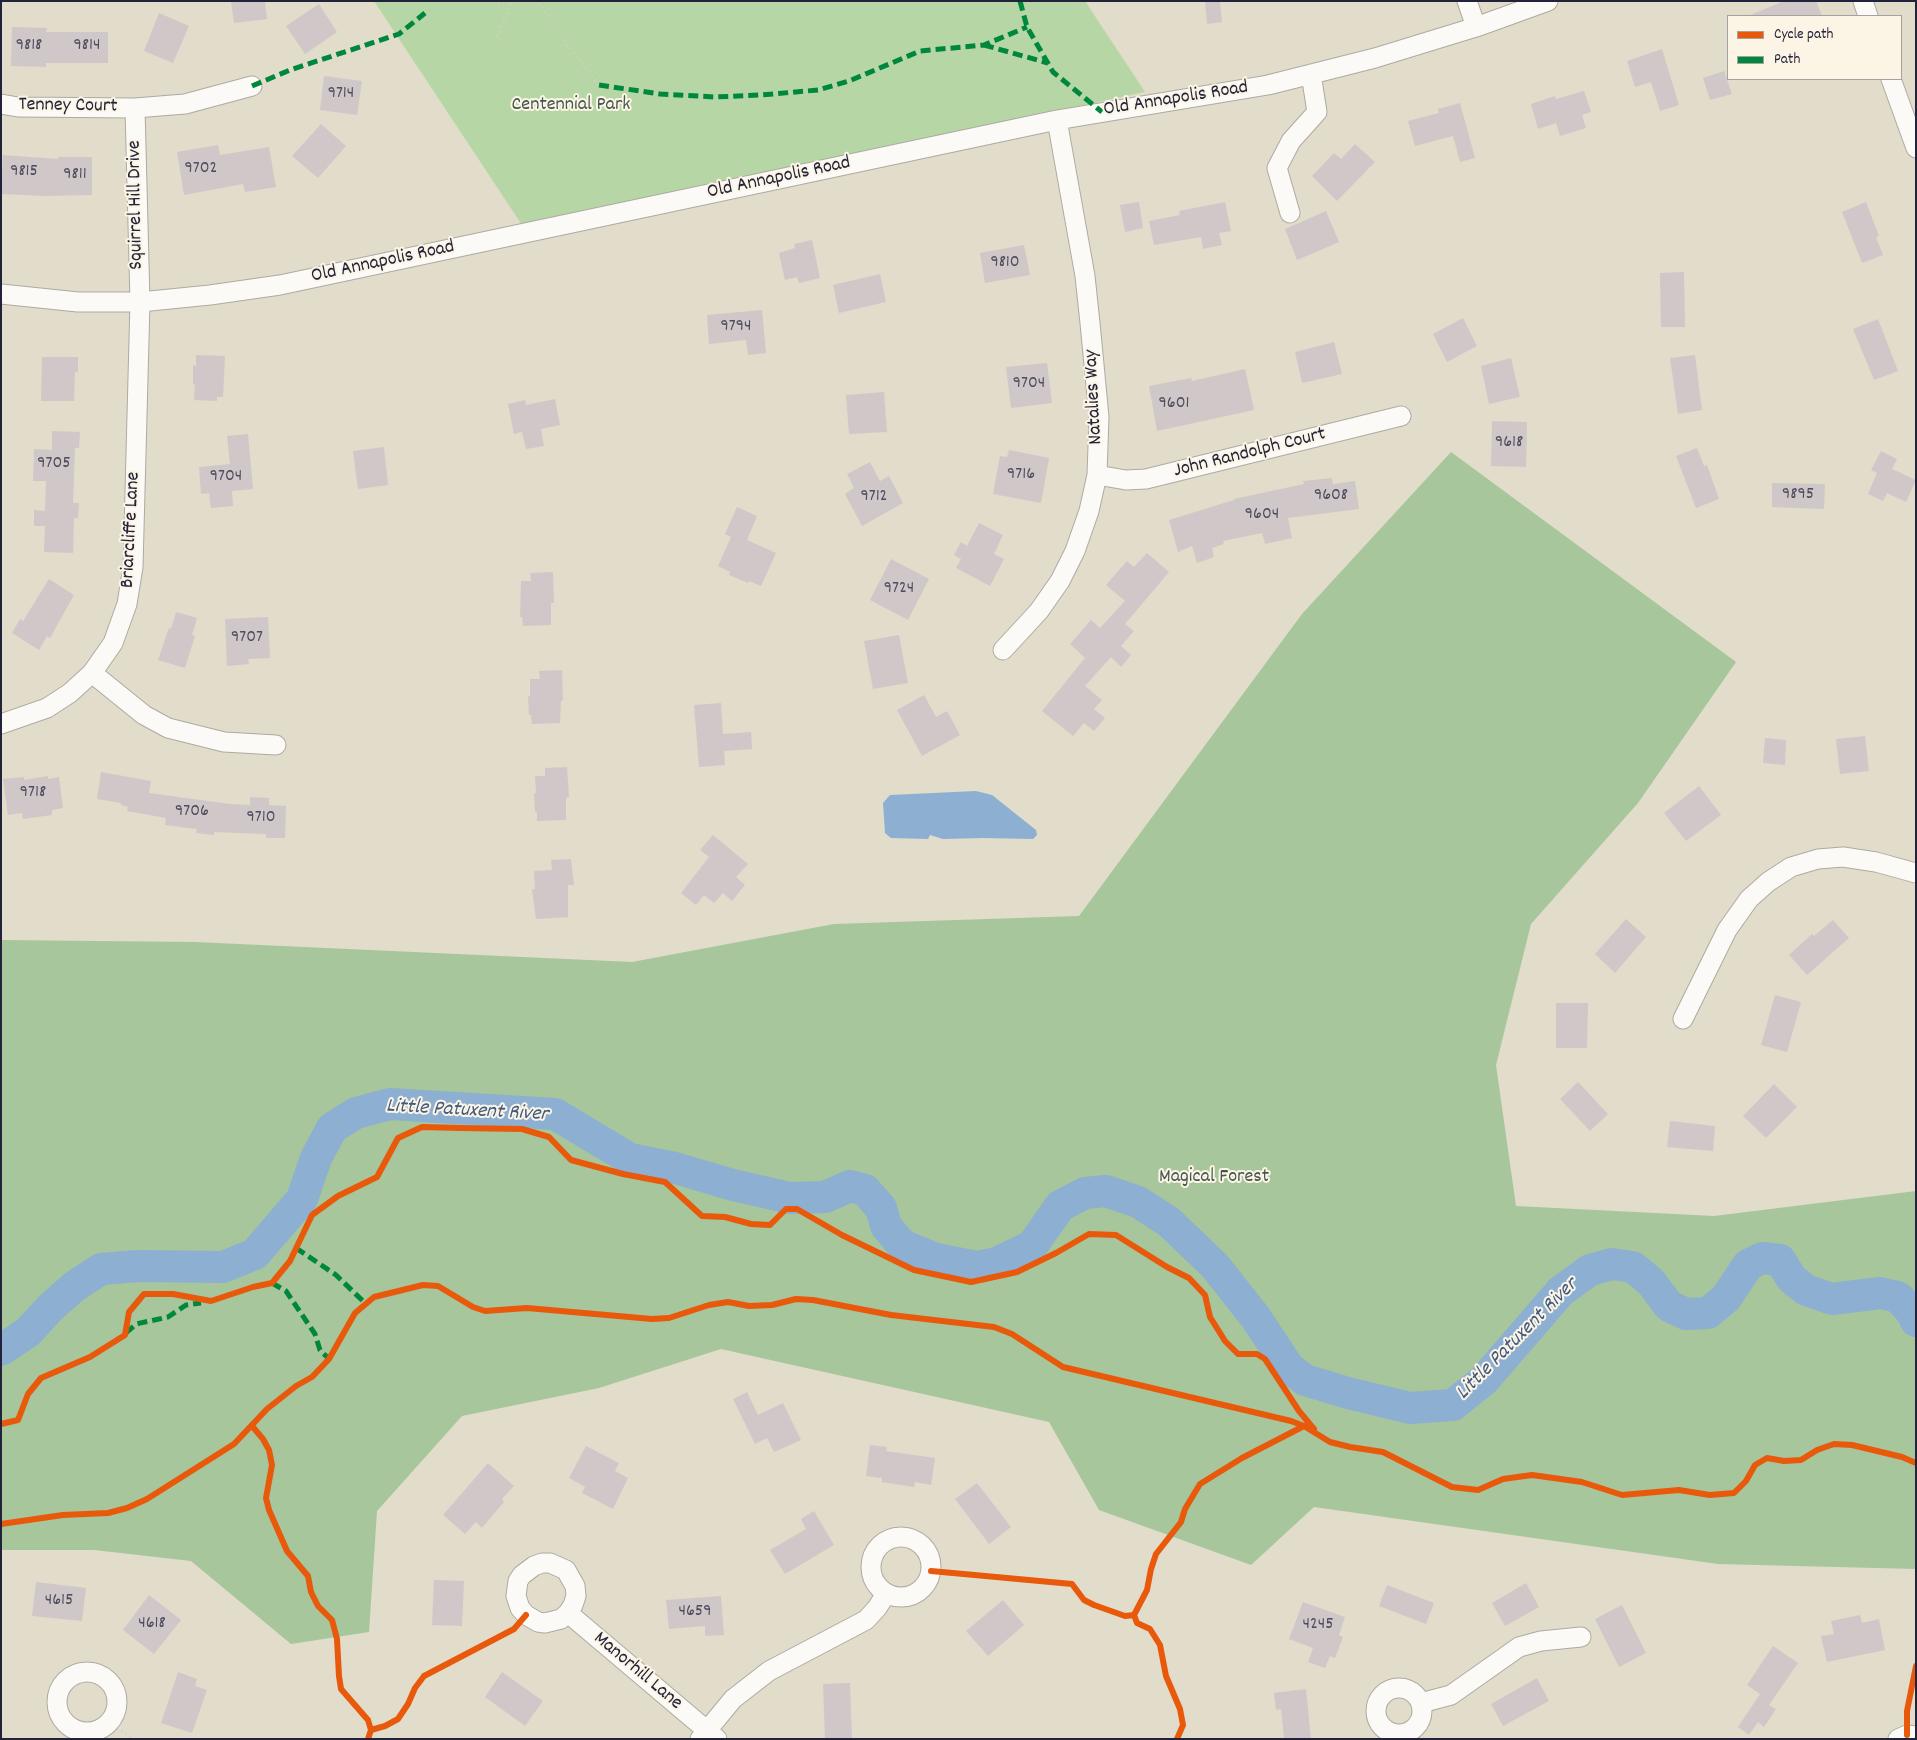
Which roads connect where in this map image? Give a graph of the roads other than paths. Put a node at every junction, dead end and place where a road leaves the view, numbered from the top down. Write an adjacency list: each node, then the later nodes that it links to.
1 (1467, 1): 5 (street)
2 (1548, 1): 5 (street, Old Annapolis Road)
3 (1863, 1): 4 (street)
4 (1868, 15)
5 (1476, 27): 6 (street, Old Annapolis Road)
6 (1311, 74): 11 (street, Old Annapolis Road); 13 (street)
7 (1891, 80): 12 (street)
8 (252, 86): 10 (street, Tenney Court)
9 (1, 104): 10 (street, Tenney Court)
10 (135, 108): 15 (street, Squirrel Hill Drive)
11 (1057, 120): 15 (street, Old Annapolis Road); 17 (street, Natalies Way)
12 (1916, 148)
13 (1290, 213)
14 (1, 294): 15 (street, Old Annapolis Road)
15 (140, 302): 19 (street, Briarcliffe Lane)
16 (1401, 416): 17 (street, John Randolph Court)
17 (1097, 475): 18 (street, Natalies Way)
18 (1003, 650)
19 (92, 673): 20 (street, Briarcliffe Lane); 21 (street)
20 (1, 724)
21 (276, 745)
22 (1916, 873): 23 (street)
23 (1683, 1019)
24 (886, 1594): 24 (street); 30 (street)
25 (568, 1613): 25 (street); 30 (street, Manorhill Lane)
26 (1581, 1637): 27 (street)
27 (1421, 1703): 28 (street); 28 (street)
28 (1414, 1735)
29 (83, 1736): 29 (street)
30 (708, 1736)

